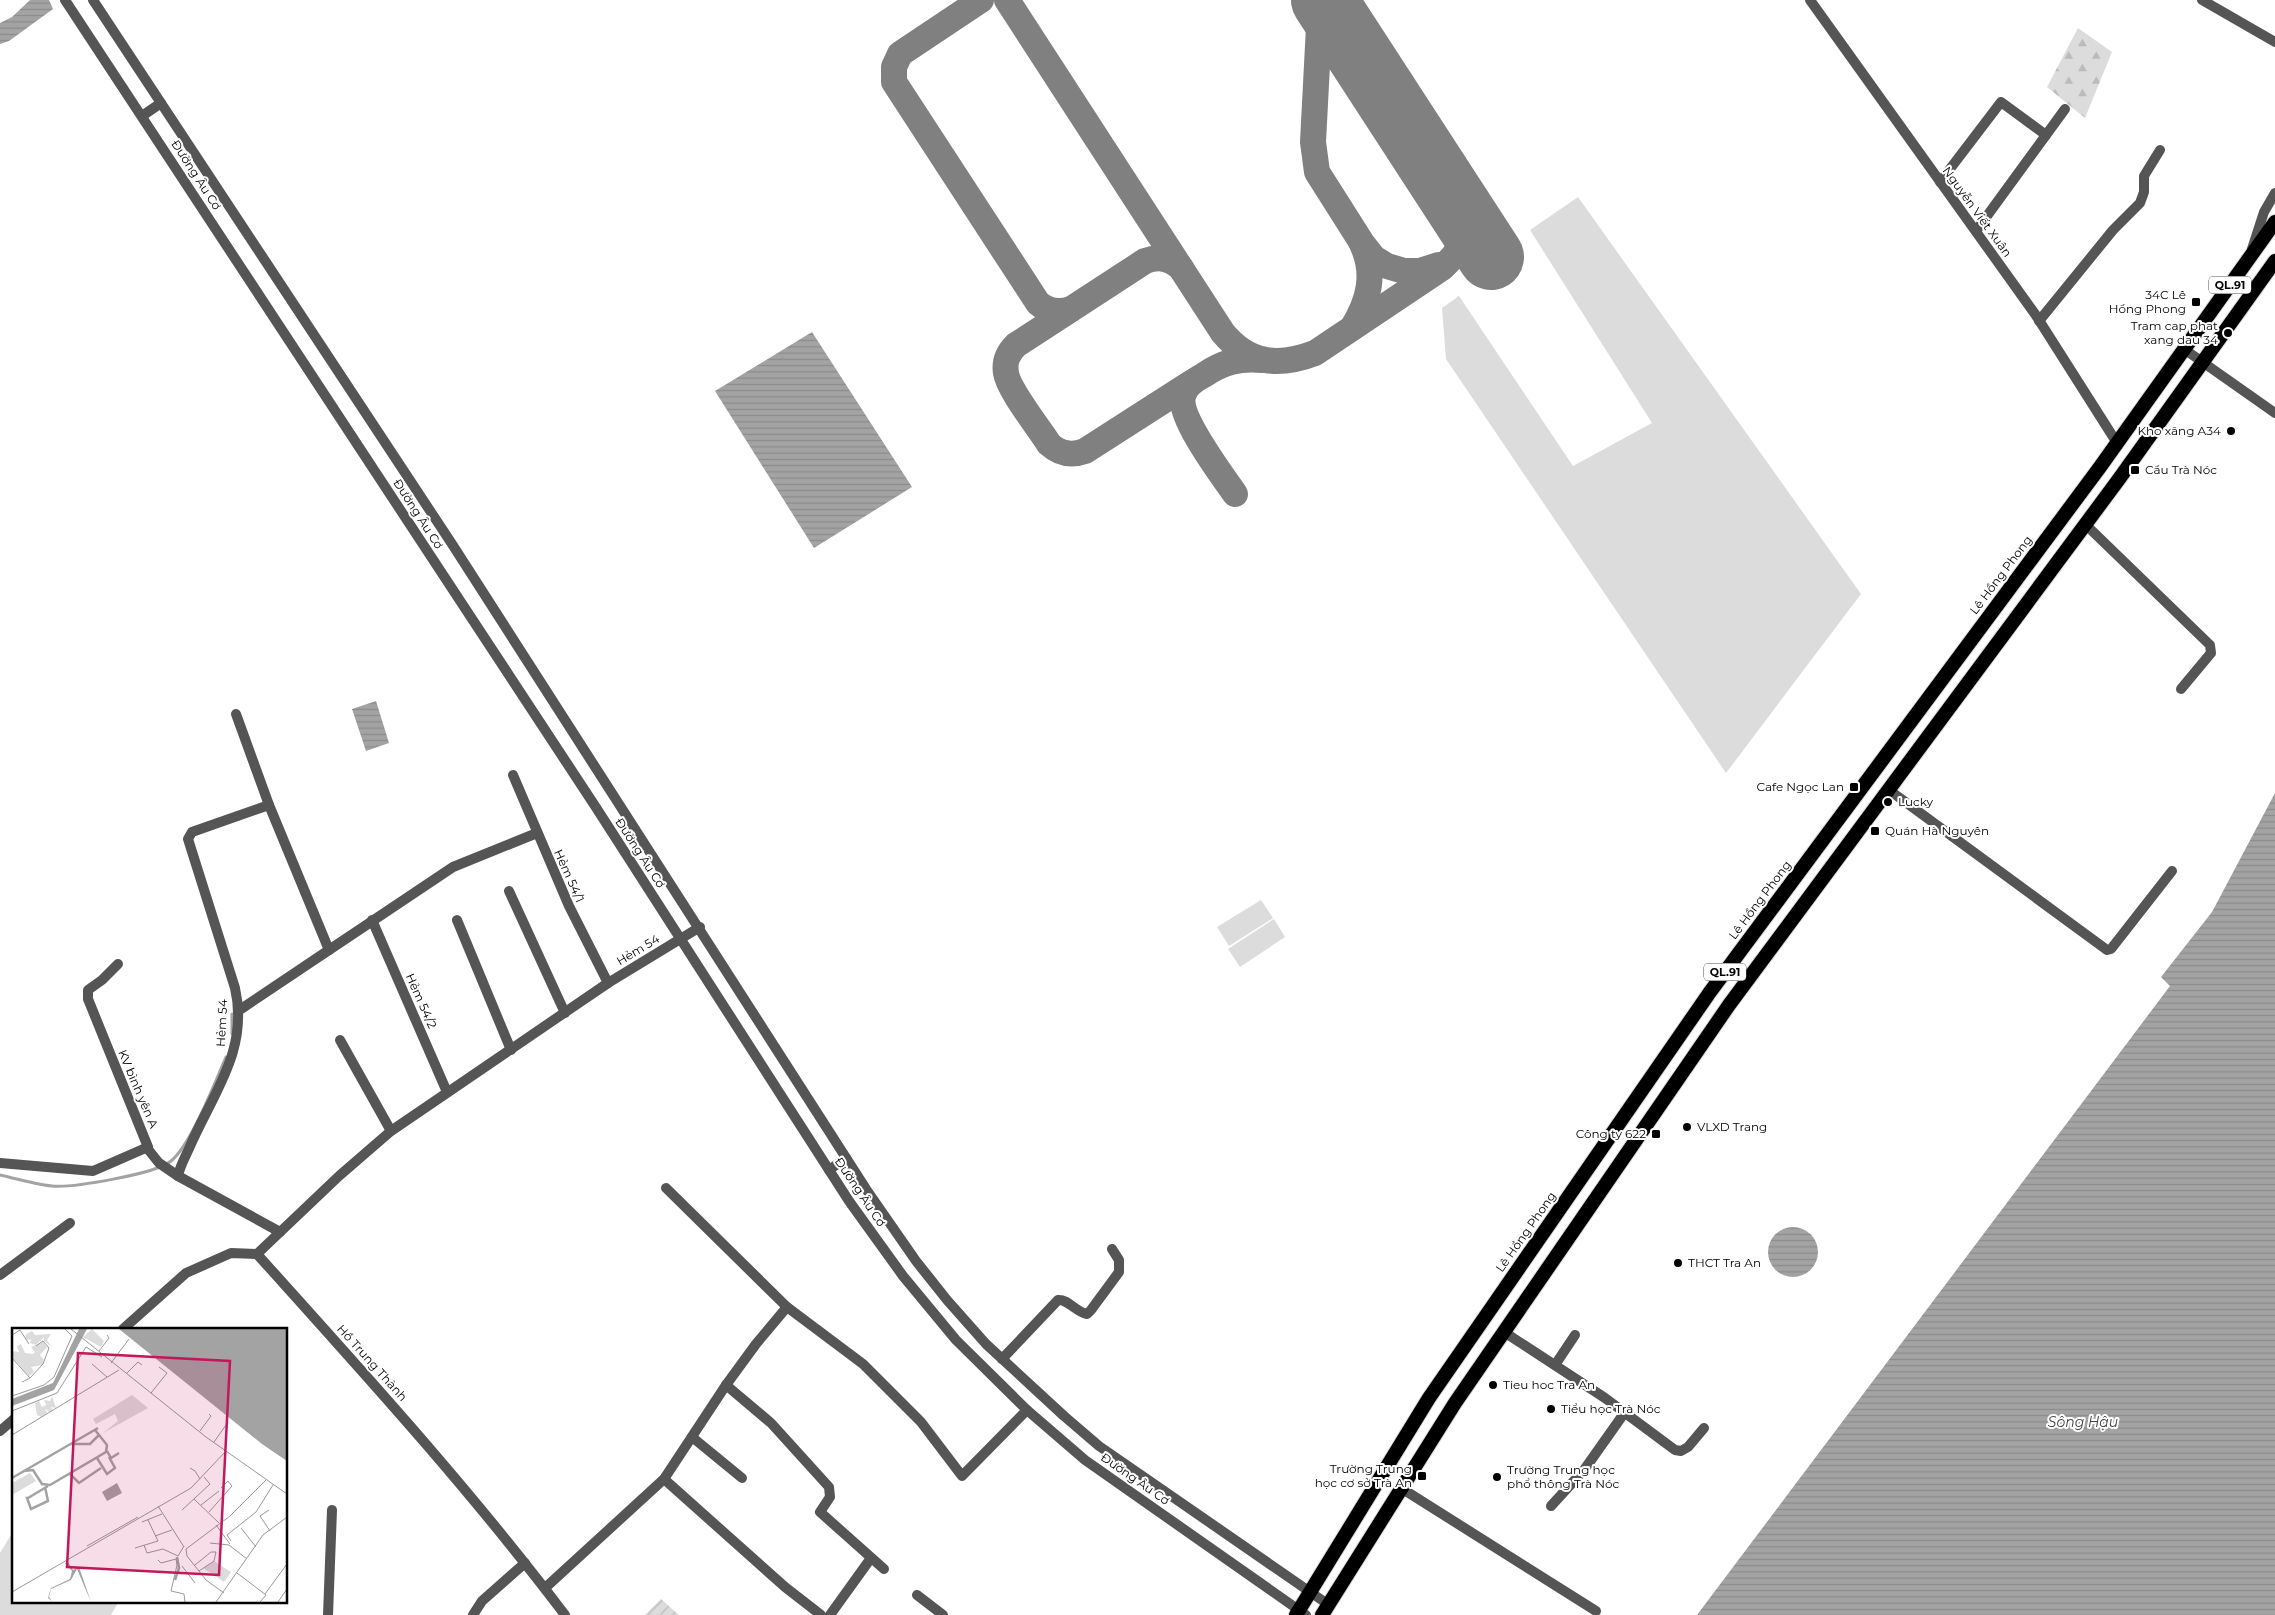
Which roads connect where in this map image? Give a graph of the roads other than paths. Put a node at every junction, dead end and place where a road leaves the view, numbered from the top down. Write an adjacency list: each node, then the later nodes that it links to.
1 (65, 0): 8 (street, Đường Âu Cơ)
2 (93, 0): 6 (street, Đường Âu Cơ)
3 (1810, 0): 11 (street, Nguyễn Viết Xuân)
4 (2202, 0): 5 (street)
5 (2275, 42)
6 (161, 103): 8 (street); 36 (street, Đường Âu Cơ)
7 (2065, 110): 9 (street)
8 (142, 116): 37 (street, Đường Âu Cơ)
9 (2046, 135): 11 (street); 14 (street)
10 (2160, 150): 17 (street)
11 (1940, 182): 14 (street, Nguyễn Viết Xuân)
12 (2275, 193): 15 (street)
13 (2275, 222): 15 (highway, Lê Hồng Phong / QL.91)
14 (1976, 231): 17 (street, Nguyễn Viết Xuân)
15 (2248, 259): 18 (highway, Lê Hồng Phong / QL.91)
16 (2275, 261): 19 (highway, QL.91)
17 (2040, 321): 22 (street, Nguyễn Viết Xuân)
18 (2184, 349): 19 (street); 22 (highway, Lê Hồng Phong / QL.91)
19 (2203, 362): 21 (street); 24 (highway, QL.91)
20 (2275, 399): 21 (street)
21 (2272, 410)
22 (2117, 443): 23 (highway, Lê Hồng Phong / QL.91)
23 (2100, 467): 24 (highway); 80 (highway, Lê Hồng Phong / QL.91)
24 (2119, 479): 25 (highway, QL.91)
25 (2085, 524): 26 (street); 29 (highway, QL.91)
26 (2181, 689)
27 (236, 714): 30 (street)
28 (513, 775): 31 (street, Hẻm 54/1)
29 (1889, 790): 32 (street); 60 (highway, QL.91)
30 (269, 806): 38 (street); 41 (street, Hẻm 54)
31 (537, 833): 34 (street); 40 (street, Hẻm 54/1)
32 (2172, 870)
33 (509, 891): 42 (street)
34 (372, 920): 38 (street); 45 (street, Hẻm 54/2)
35 (457, 920): 44 (street)
36 (700, 927): 37 (street, Hẻm 54); 48 (street, Đường Âu Cơ)
37 (680, 939): 40 (street, Hẻm 54); 50 (street, Đường Âu Cơ)
38 (329, 950): 41 (street)
39 (118, 964): 47 (street, KV bình yên A)
40 (608, 983): 42 (street, Hẻm 54)
41 (238, 1011): 51 (street, Hẻm 54)
42 (565, 1014): 44 (street, Hẻm 54)
43 (340, 1040): 46 (street)
44 (511, 1050): 45 (street, Hẻm 54)
45 (448, 1092): 46 (street, Hẻm 54)
46 (391, 1131): 54 (street, Hẻm 54)
47 (147, 1148): 49 (street, KV bình yên A); 51 (street)
48 (846, 1158): 50 (street); 62 (street, Đường Âu Cơ)
49 (0, 1163)
50 (829, 1170): 65 (street, Đường Âu Cơ)
51 (178, 1176): 54 (street)
52 (666, 1188): 58 (street)
53 (70, 1222): 57 (street)
54 (280, 1232): 56 (street, Hẻm 54)
55 (1112, 1249): 62 (street)
56 (257, 1254): 59 (street); 77 (street, Hồ Trung Thành)
57 (0, 1274)
58 (787, 1307): 64 (street); 65 (street)
59 (124, 1328)
60 (1504, 1332): 63 (street); 73 (highway, QL.91)
61 (1574, 1335): 63 (street)
62 (1002, 1359): 80 (street, Đường Âu Cơ)
63 (1555, 1366): 66 (street)
64 (726, 1384): 70 (street); 76 (street)
65 (1026, 1410): 84 (street, Đường Âu Cơ)
66 (1625, 1412): 68 (street); 74 (street)
67 (12, 1421): 69 (street)
68 (1704, 1428)
69 (0, 1431)
70 (692, 1437): 71 (street); 72 (street)
71 (742, 1478)
72 (664, 1479): 79 (street); 88 (street)
73 (1401, 1488): 82 (highway, QL.91); 83 (street)
74 (1551, 1506)
75 (332, 1510): 85 (street)
76 (871, 1558): 78 (street); 89 (street)
77 (525, 1563): 79 (street, Hồ Trung Thành); 86 (street)
78 (884, 1569)
79 (545, 1588): 87 (street, Hồ Trung Thành)
80 (1309, 1592): 82 (street, Đường Âu Cơ); 84 (highway, Lê Hồng Phong / QL.91)
81 (917, 1595): 90 (street)
82 (1326, 1610)
83 (1596, 1611)
84 (1300, 1613)
85 (328, 1615)
86 (474, 1615)
87 (565, 1615)
88 (821, 1615)
89 (830, 1615)
90 (943, 1615)

